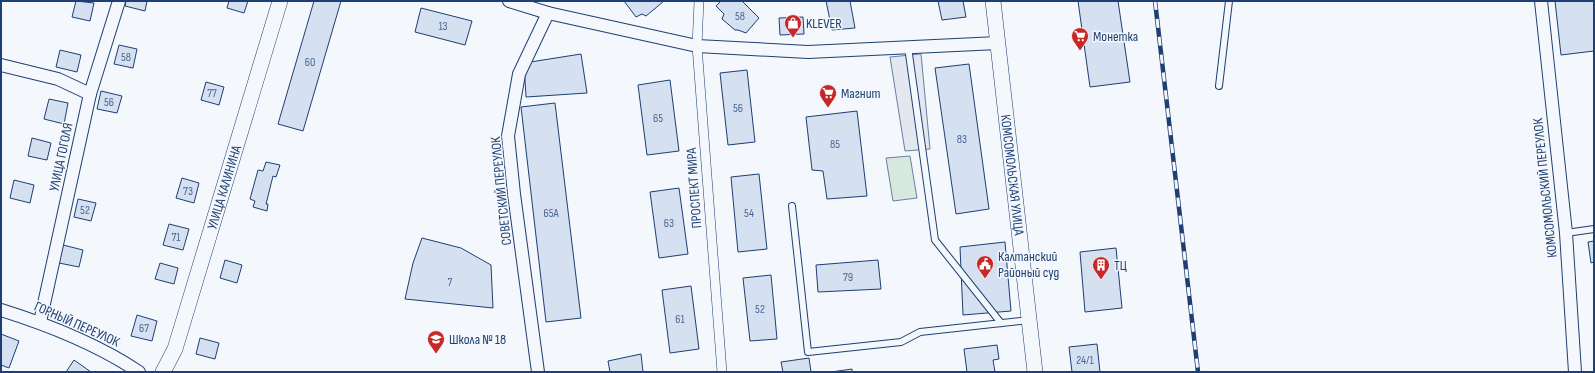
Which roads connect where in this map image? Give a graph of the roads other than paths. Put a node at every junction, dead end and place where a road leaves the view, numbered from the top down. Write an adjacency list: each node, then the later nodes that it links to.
1 (119, 1): 14 (street, УЛИЦА ГОГОЛЯ)
2 (280, 1): 23 (street, УЛИЦА КАЛИНИНА)
3 (509, 1): 8 (street)
4 (699, 1): 10 (street, ПРОСПЕКТ МИРА)
5 (993, 1): 9 (street, КОМСОМОЛЬСКАЯ УЛИЦА)
6 (1229, 1): 13 (lane)
7 (1541, 1): 17 (street, КОМСОМОЛЬСКИЙ ПЕРЕУЛОК)
8 (548, 13): 10 (street); 24 (street, СОВЕТСКИЙ ПЕРЕУЛОК)
9 (998, 43): 11 (street); 19 (street, КОМСОМОЛЬСКАЯ УЛИЦА)
10 (697, 46): 11 (street); 25 (street, ПРОСПЕКТ МИРА)
11 (908, 47): 21 (lane)
12 (1, 65): 14 (street)
13 (1218, 86)
14 (90, 94): 20 (street, УЛИЦА ГОГОЛЯ)
15 (792, 206): 21 (lane)
16 (1594, 229): 17 (lane)
17 (1566, 233): 27 (street, КОМСОМОЛЬСКИЙ ПЕРЕУЛОК)
18 (1, 310): 20 (street, ГОРНЫЙ ПЕРЕУЛОК)
19 (1030, 320): 21 (lane); 26 (street, КОМСОМОЛЬСКАЯ УЛИЦА)
20 (40, 322): 22 (street, ГОРНЫЙ ПЕРЕУЛОК)
21 (1001, 323)
22 (139, 372)
23 (163, 372)
24 (538, 372)
25 (722, 372)
26 (1036, 372)
27 (1575, 372)

